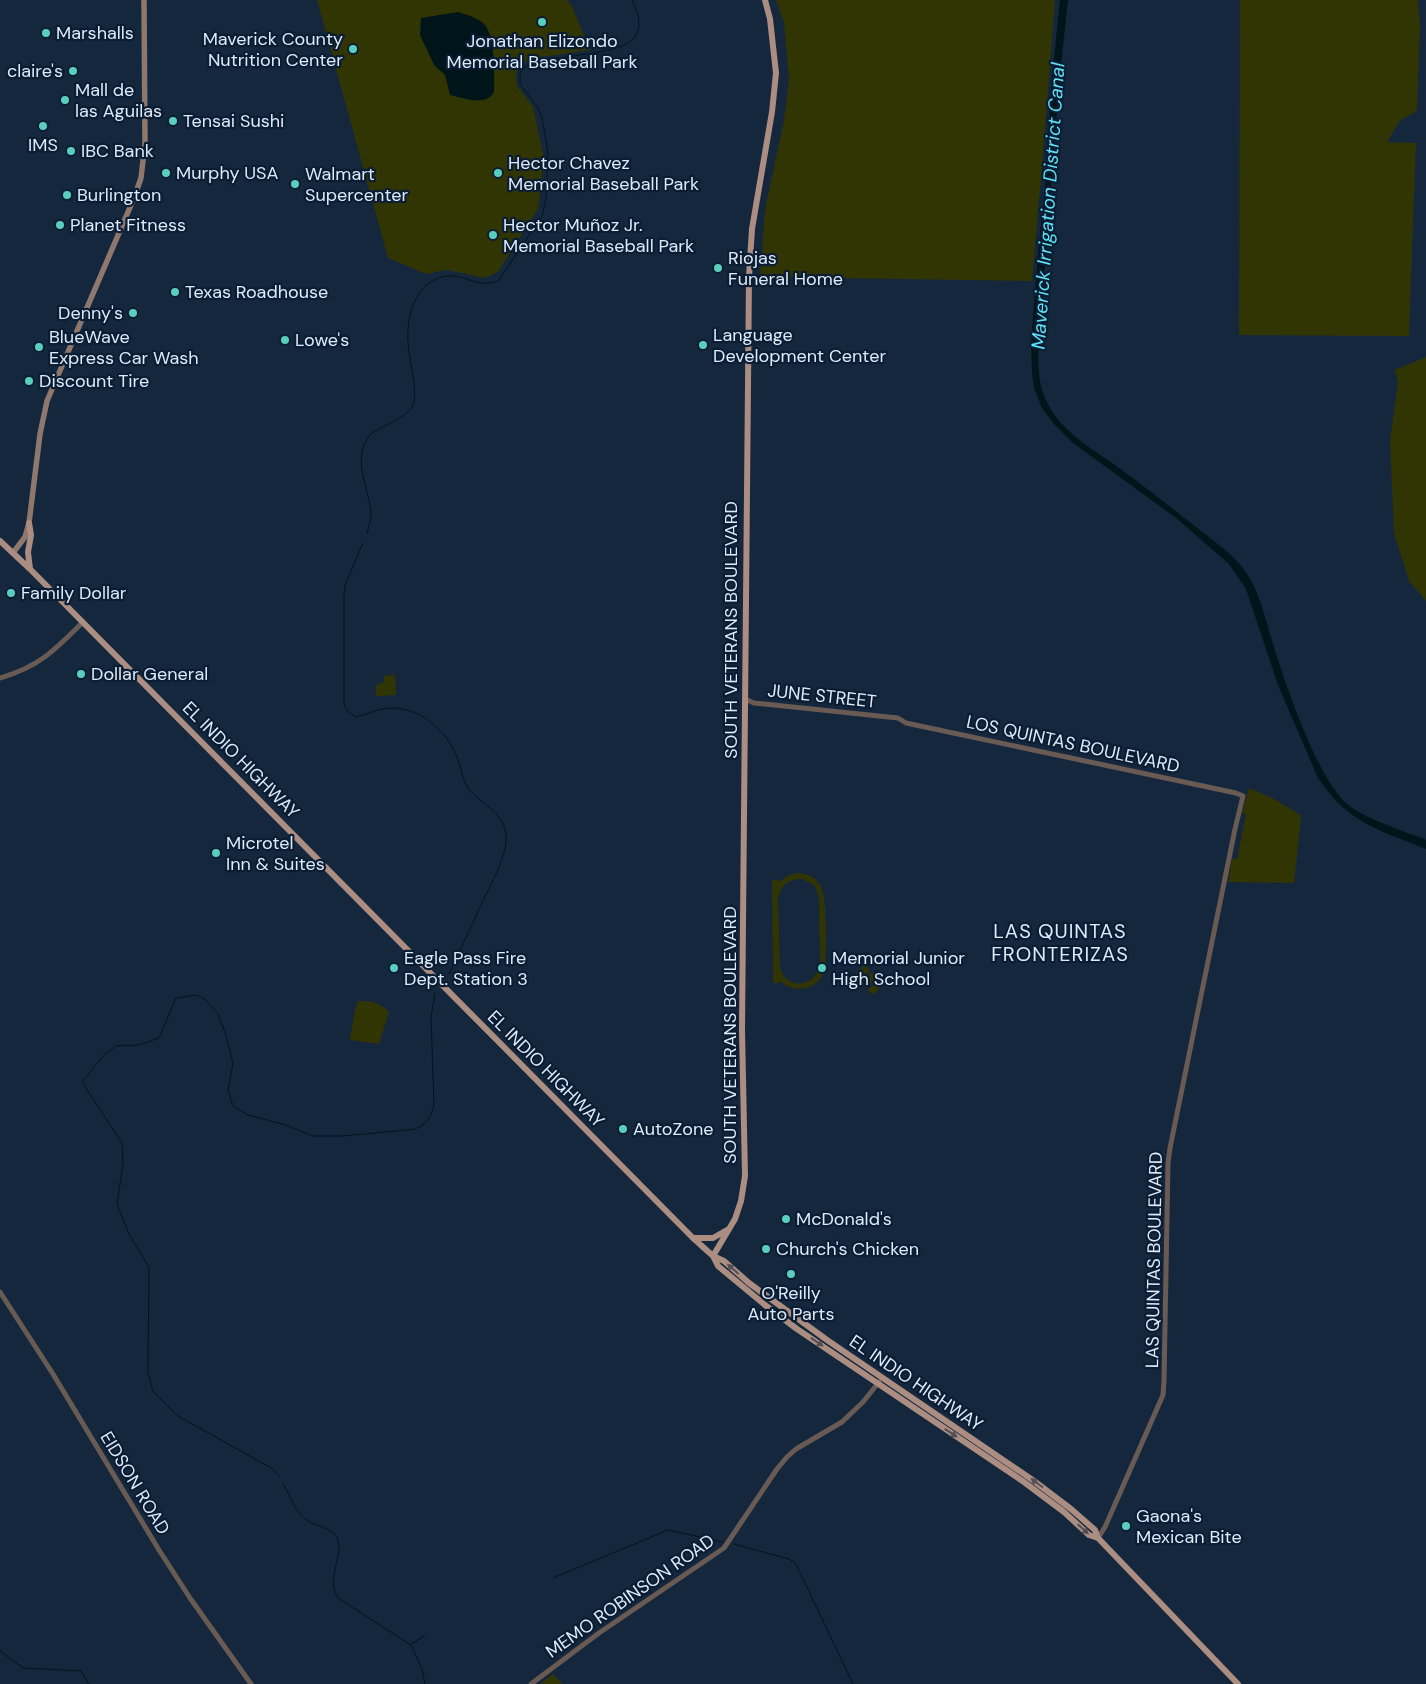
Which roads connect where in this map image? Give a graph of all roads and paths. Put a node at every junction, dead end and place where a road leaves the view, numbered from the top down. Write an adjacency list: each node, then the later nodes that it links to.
1 (144, 0): 3 (main road)
2 (765, 0): 9 (main road, SOUTH VETERANS BOULEVARD)
3 (29, 523): 5 (main road); 6 (main road)
4 (0, 541): 5 (main road, EL INDIO HIGHWAY)
5 (13, 553): 6 (main road, EL INDIO HIGHWAY)
6 (30, 569): 7 (main road, EL INDIO HIGHWAY)
7 (83, 622): 8 (street); 13 (main road, EL INDIO HIGHWAY)
8 (0, 678)
9 (745, 699): 10 (street, JUNE STREET); 12 (main road, SOUTH VETERANS BOULEVARD)
10 (898, 718): 11 (street, LOS QUINTAS BOULEVARD)
11 (1244, 796): 17 (street, LAS QUINTAS BOULEVARD)
12 (730, 1228): 13 (main road); 14 (main road, SOUTH VETERANS BOULEVARD)
13 (693, 1238): 14 (main road, EL INDIO HIGHWAY)
14 (713, 1256): 16 (main road, EL INDIO HIGHWAY)
15 (0, 1292): 18 (street, EIDSON ROAD)
16 (880, 1381): 17 (main road, EL INDIO HIGHWAY); 19 (street, MEMO ROBINSON ROAD)
17 (1098, 1538): 20 (main road, EL INDIO HIGHWAY)
18 (251, 1684)
19 (531, 1684)
20 (1238, 1684)

